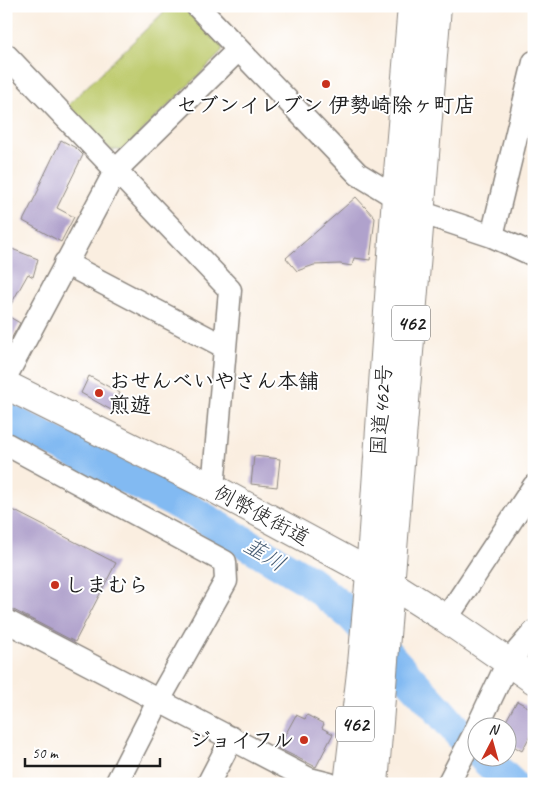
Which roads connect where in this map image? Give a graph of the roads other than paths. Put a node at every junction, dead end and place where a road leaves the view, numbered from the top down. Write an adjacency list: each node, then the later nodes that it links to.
1 (197, 6): 4 (street)
2 (412, 6): 9 (main road, 国道462号 / 462)
3 (437, 6): 10 (main road, 国道462号 / 462)
4 (238, 50): 8 (street); 9 (street)
5 (6, 55): 8 (street)
6 (534, 62): 7 (street)
7 (527, 119): 11 (street)
8 (116, 170): 13 (street); 14 (street)
9 (396, 196): 10 (street); 20 (main road, 国道462号 / 462)
10 (420, 212): 11 (street); 20 (main road, 国道462号 / 462)
11 (492, 236): 12 (street)
12 (534, 255)
13 (66, 263): 14 (street); 15 (street)
14 (225, 347): 19 (street)
15 (6, 376)
16 (6, 385): 19 (main road, 例幣使街道)
17 (6, 444): 27 (street)
18 (534, 486): 21 (street)
19 (213, 488): 20 (main road, 例幣使街道)
20 (380, 579): 21 (main road, 例幣使街道); 25 (main road, 国道462号 / 462); 25 (main road, 国道462号 / 462)
21 (446, 619): 24 (main road, 例幣使街道)
22 (6, 621): 27 (street)
23 (534, 632): 24 (street)
24 (508, 662): 26 (main road, 例幣使街道); 34 (street)
25 (372, 673): 32 (main road, 国道462号 / 462); 33 (main road, 国道462号 / 462)
26 (534, 680)
27 (159, 700): 28 (street); 30 (street)
28 (232, 738): 29 (street); 31 (street)
29 (315, 782)
30 (116, 784)
31 (208, 784)
32 (348, 784)
33 (374, 784)
34 (448, 784)

